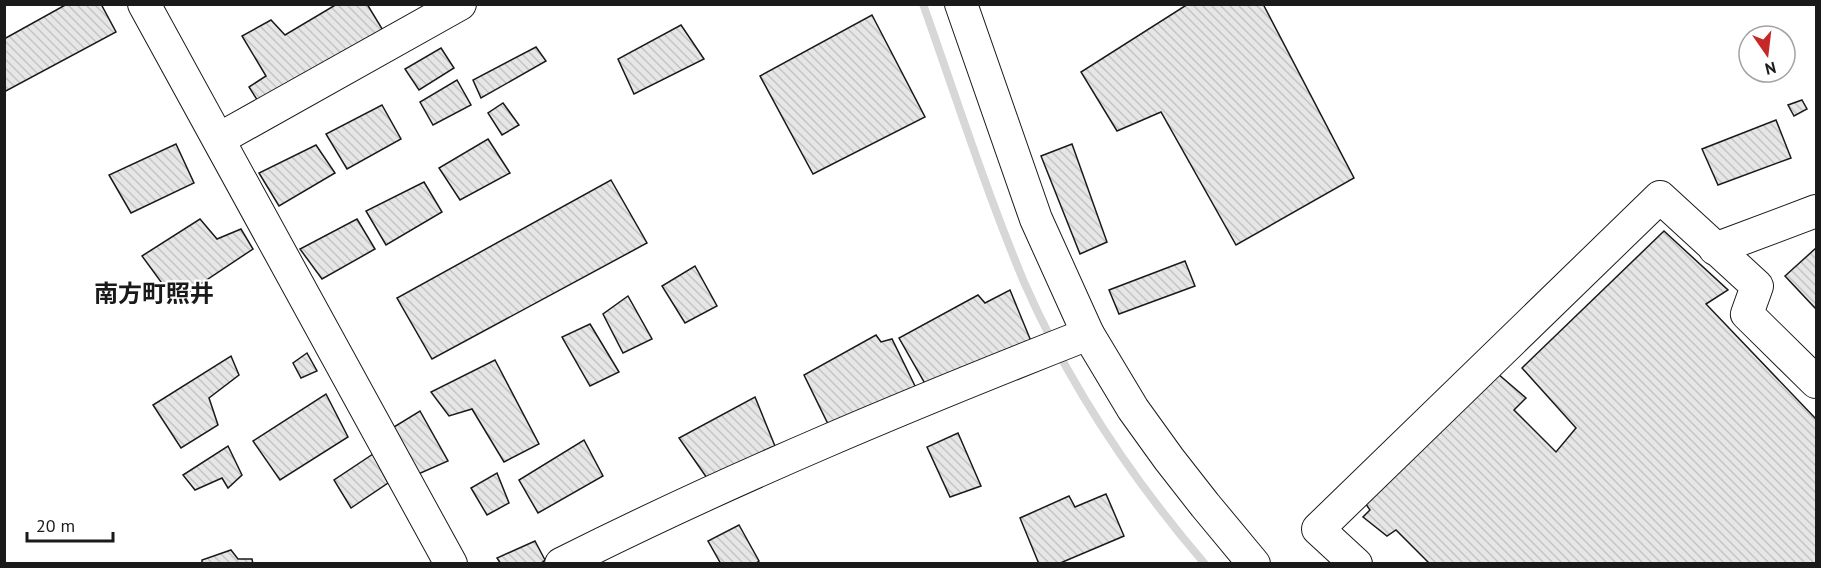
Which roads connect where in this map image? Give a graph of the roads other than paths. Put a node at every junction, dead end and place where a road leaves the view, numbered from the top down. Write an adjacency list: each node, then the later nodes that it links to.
1 (144, 4): 4 (street)
2 (460, 4): 4 (street)
3 (961, 4): 7 (street)
4 (219, 139): 9 (street)
5 (1816, 211): 6 (street)
6 (1716, 249): 8 (street); 12 (street)
7 (1067, 342): 10 (street); 11 (street)
8 (1816, 382)
9 (451, 564)
10 (561, 564)
11 (1254, 564)
12 (1356, 564)

